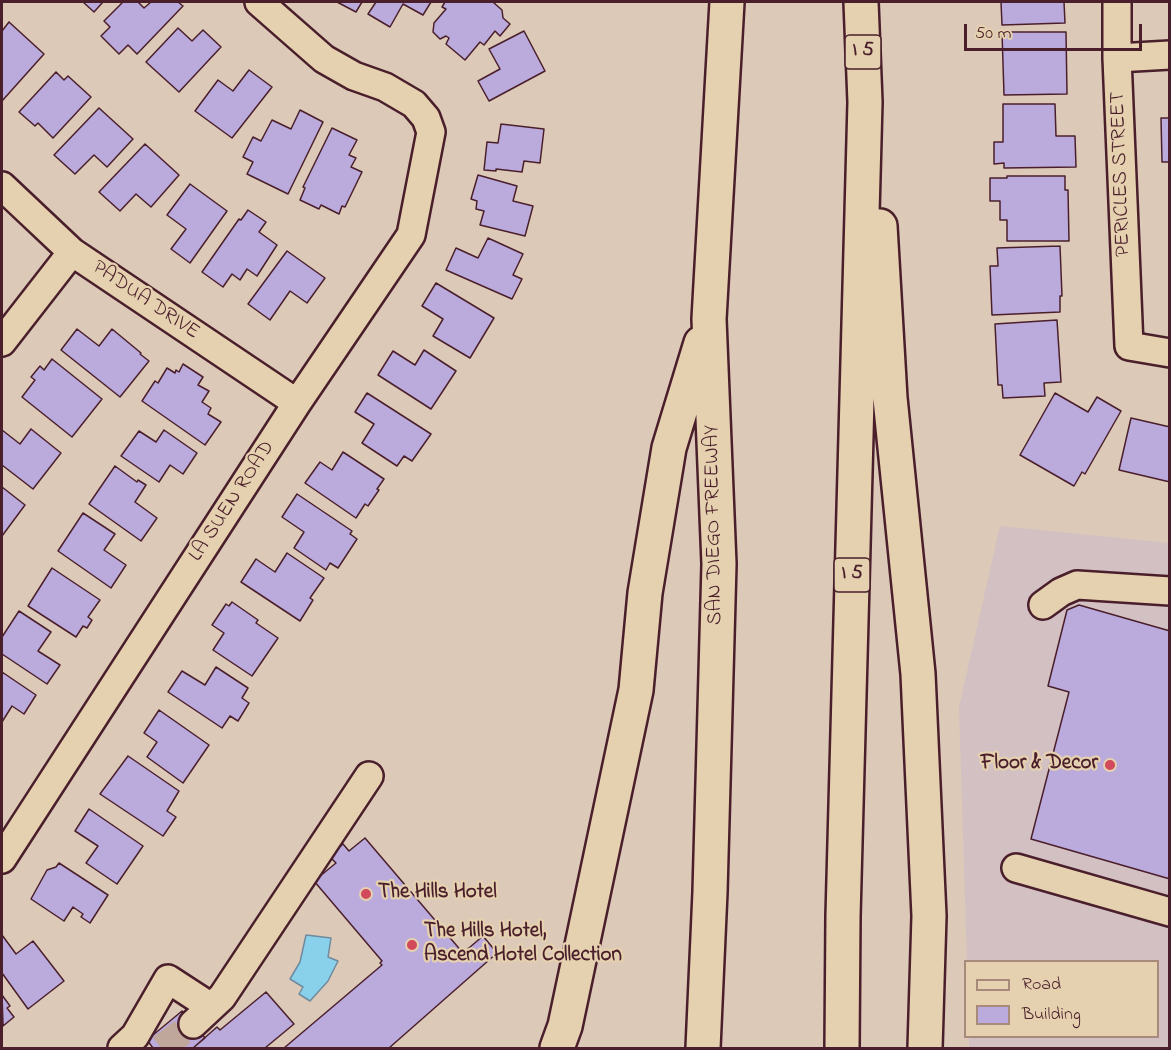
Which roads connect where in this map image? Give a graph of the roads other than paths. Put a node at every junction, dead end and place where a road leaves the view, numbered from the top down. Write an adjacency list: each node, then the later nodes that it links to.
1 (260, 2): 13 (street, LA SUEN ROAD)
2 (727, 2): 10 (highway, SAN DIEGO FREEWAY)
3 (861, 2): 7 (highway, I 5)
4 (1117, 2): 6 (street, PERICLES STREET)
5 (1170, 55): 6 (street)
6 (1117, 58): 12 (street, PERICLES STREET)
7 (865, 102): 23 (highway, I 5); 24 (highway)
8 (2, 186): 9 (street, PADUA DRIVE)
9 (72, 252): 11 (street); 13 (street, PADUA DRIVE)
10 (709, 319): 21 (highway); 22 (highway, SAN DIEGO FREEWAY)
11 (2, 342)
12 (1170, 353)
13 (297, 403): 17 (street, LA SUEN ROAD)
14 (1170, 591): 15 (street)
15 (1043, 605)
16 (369, 776): 20 (street)
17 (2, 859)
18 (1016, 868): 19 (street)
19 (1170, 912)
20 (122, 1048)
21 (557, 1048)
22 (703, 1048)
23 (842, 1048)
24 (925, 1048)

